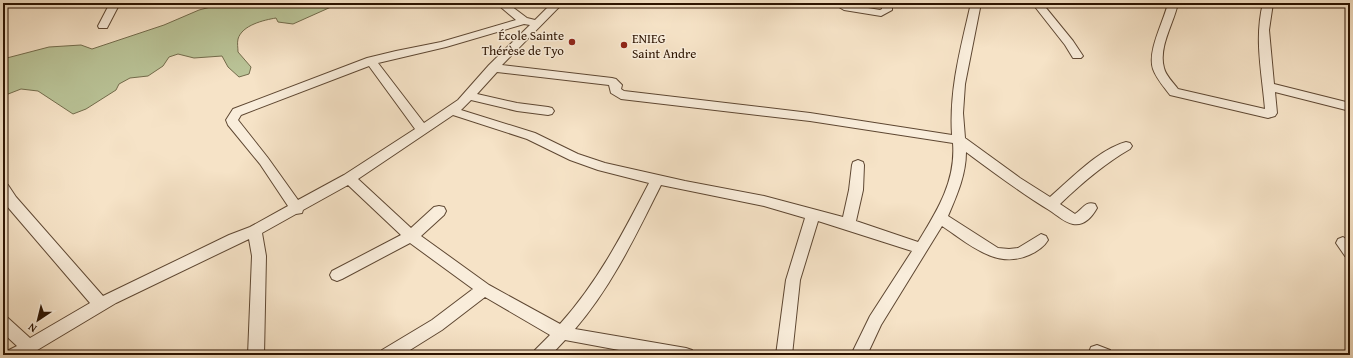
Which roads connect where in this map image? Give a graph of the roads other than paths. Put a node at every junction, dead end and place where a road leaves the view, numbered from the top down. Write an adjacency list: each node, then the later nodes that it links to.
1 (115, 3): 12 (street)
2 (501, 3): 10 (street)
3 (558, 3): 11 (street)
4 (887, 3): 9 (street)
5 (976, 3): 22 (street)
6 (1037, 3): 13 (street)
7 (1173, 3): 16 (street)
8 (1268, 3): 16 (street)
9 (844, 7)
10 (524, 20): 11 (street); 14 (street)
11 (539, 24): 15 (street)
12 (103, 26)
13 (1077, 56)
14 (371, 61): 21 (street); 30 (street)
15 (493, 68): 17 (street); 22 (street)
16 (1269, 87): 18 (street)
17 (469, 96): 19 (street); 20 (street)
18 (1350, 107)
19 (452, 111): 21 (street); 26 (street)
20 (548, 111)
21 (422, 130): 25 (street)
22 (959, 140): 28 (street); 33 (street)
23 (1126, 146): 28 (street)
24 (858, 165): 34 (street)
25 (349, 178): 30 (street); 36 (street)
26 (657, 180): 32 (street); 43 (street)
27 (3, 188): 41 (street)
28 (1051, 205): 29 (street)
29 (1090, 208)
30 (297, 209): 35 (street)
31 (439, 211): 36 (street)
32 (813, 215): 34 (street); 50 (street)
33 (940, 218): 37 (street); 38 (street)
34 (848, 224): 38 (street)
35 (255, 231): 41 (street); 46 (street)
36 (411, 236): 39 (street); 40 (street)
37 (1041, 240)
38 (920, 248): 51 (street)
39 (337, 275)
40 (484, 289): 43 (street); 47 (street)
41 (101, 305): 44 (street)
42 (3, 323): 44 (street)
43 (561, 333): 48 (street); 49 (street)
44 (28, 346): 45 (street)
45 (15, 355)
46 (256, 355)
47 (388, 355)
48 (541, 355)
49 (686, 355)
50 (784, 355)
51 (859, 355)

